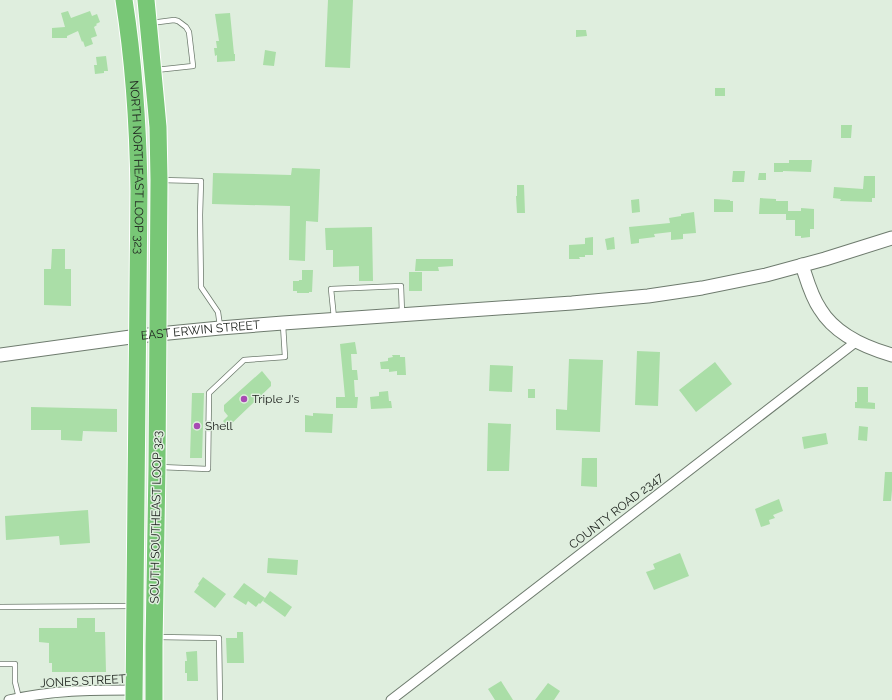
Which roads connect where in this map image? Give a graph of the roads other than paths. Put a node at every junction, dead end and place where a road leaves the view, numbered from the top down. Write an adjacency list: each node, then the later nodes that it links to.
1 (124, 0): 13 (highway, NORTH NORTHEAST LOOP 323)
2 (146, 0): 3 (highway, NORTH NORTHEAST LOOP 323)
3 (148, 23): 4 (highway, NORTH NORTHEAST LOOP 323); 4 (lane)
4 (152, 71): 5 (highway, NORTH NORTHEAST LOOP 323)
5 (159, 180): 11 (lane); 12 (highway, NORTH NORTHEAST LOOP 323)
6 (892, 238): 7 (main road, EAST ERWIN STREET)
7 (802, 265): 8 (main road, EAST ERWIN STREET); 14 (main road)
8 (403, 315): 9 (main road, EAST ERWIN STREET); 9 (lane)
9 (334, 319): 10 (main road, EAST ERWIN STREET)
10 (283, 323): 11 (main road, EAST ERWIN STREET); 17 (lane)
11 (220, 328): 12 (main road, EAST ERWIN STREET)
12 (158, 334): 13 (main road, EAST ERWIN STREET); 17 (highway, SOUTH SOUTHEAST LOOP 323)
13 (138, 336): 15 (main road, EAST ERWIN STREET); 18 (highway, SOUTH SOUTHEAST LOOP 323)
14 (857, 341): 16 (main road); 26 (street, COUNTY ROAD 2347)
15 (0, 355)
16 (892, 355)
17 (157, 467): 20 (highway, SOUTH SOUTHEAST LOOP 323)
18 (135, 606): 19 (lane); 22 (highway, SOUTH SOUTHEAST LOOP 323)
19 (0, 607)
20 (154, 636): 24 (highway, SOUTH SOUTHEAST LOOP 323); 25 (lane)
21 (0, 664): 23 (lane)
22 (134, 695): 23 (street, JONES STREET)
23 (14, 699)
24 (154, 700)
25 (220, 700)
26 (391, 700)

